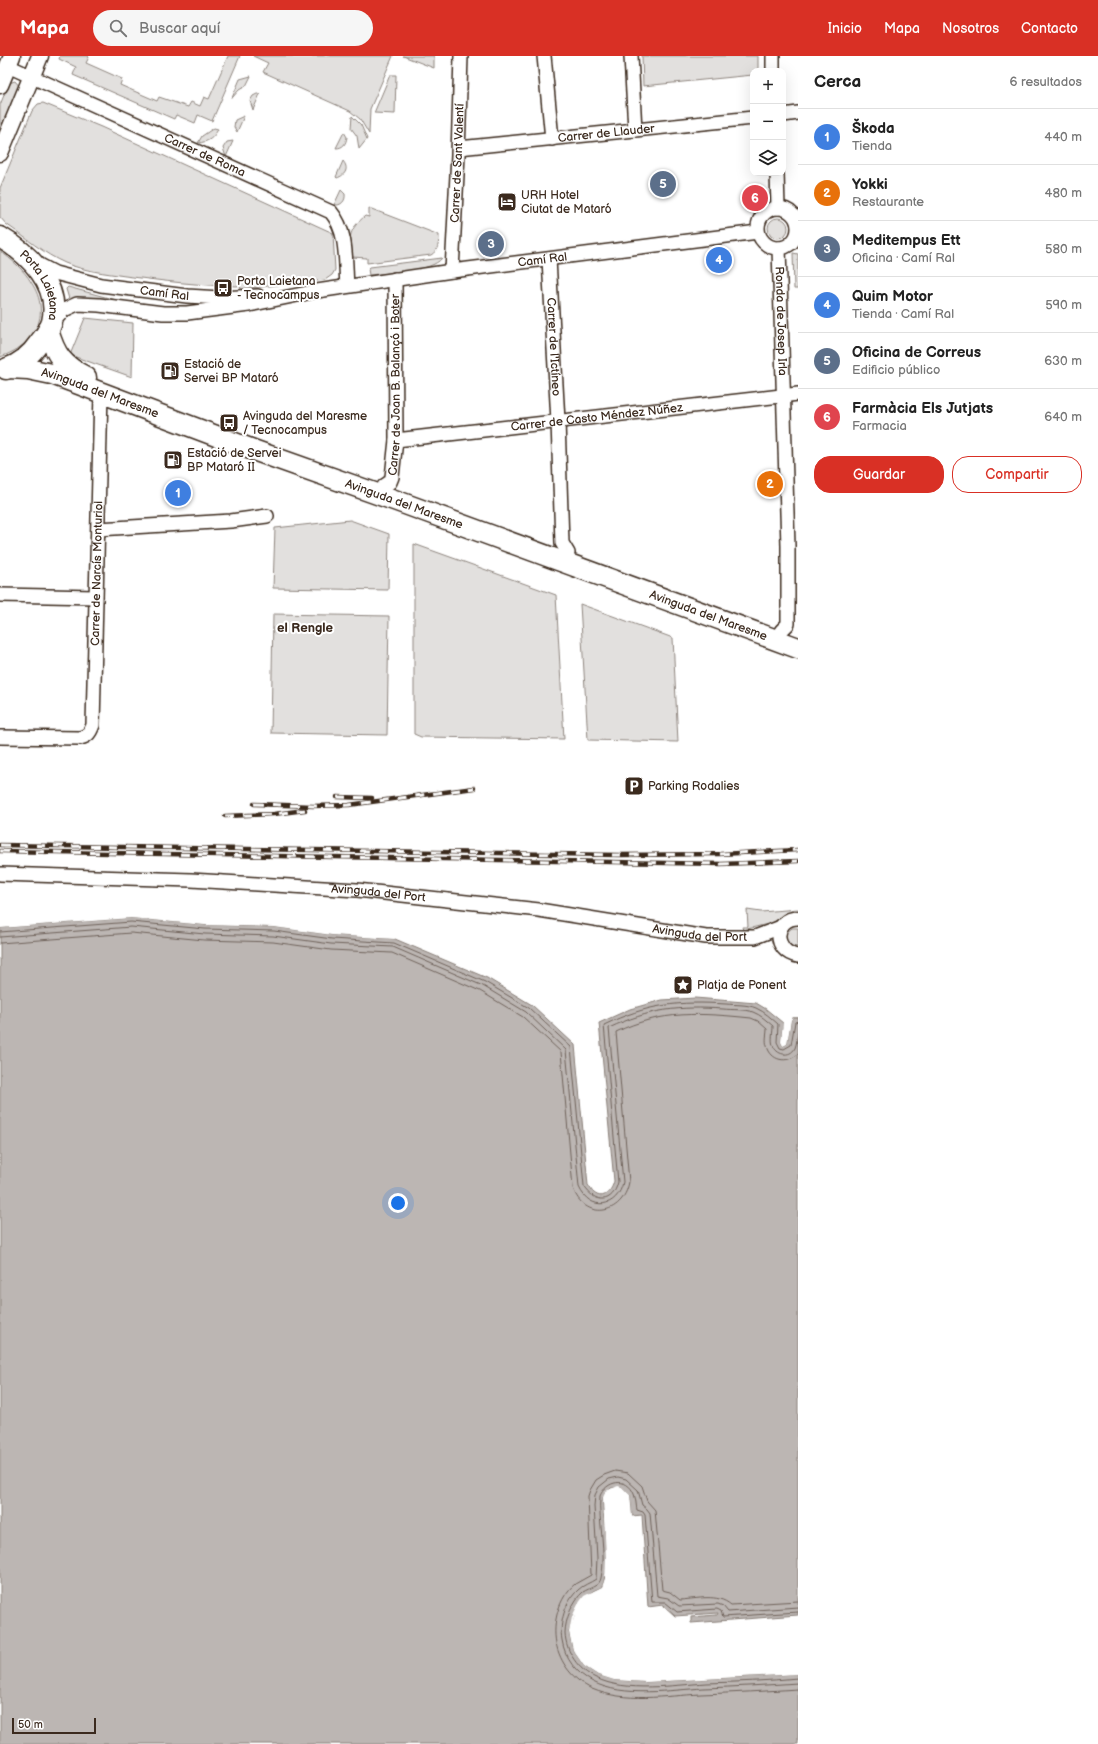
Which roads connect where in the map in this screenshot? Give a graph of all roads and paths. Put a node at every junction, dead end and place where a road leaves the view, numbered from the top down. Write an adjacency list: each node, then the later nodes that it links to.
1 (40, 56): 8 (street)
2 (461, 56): 15 (street, Carrer de Sant Valentí)
3 (544, 56): 14 (street)
4 (631, 56): 13 (street)
5 (773, 56): 7 (street)
6 (10, 61): 8 (street, Carrer de Roma); 9 (street)
7 (773, 68)
8 (32, 76): 16 (street); 27 (street, Carrer de Roma)
9 (0, 85)
10 (798, 113): 11 (street)
11 (786, 115)
12 (750, 118): 13 (street, Carrer de Llauder)
13 (635, 130): 14 (street, Carrer de Llauder)
14 (552, 138): 15 (street, Carrer de Llauder)
15 (458, 148): 25 (street, Carrer de Sant Valentí)
16 (0, 153)
17 (776, 176): 18 (street)
18 (778, 208): 19 (street); 20 (street)
19 (798, 226): 22 (street)
20 (758, 232): 22 (street); 23 (street, Camí Ral)
21 (0, 237): 24 (main road, Porta Laietana)
22 (779, 248): 33 (street, Ronda de Josep Irla)
23 (549, 259): 25 (street, Camí Ral); 34 (street, Carrer de l'Ictíneo)
24 (30, 260): 28 (street, Camí Ral); 29 (main road, Porta Laietana)
25 (452, 271): 26 (street, Camí Ral)
26 (395, 279): 27 (street, Camí Ral); 35 (street, Carrer de Joan B. Balançó i Boter)
27 (347, 286): 28 (street, Camí Ral)
28 (304, 293): 29 (street, Camí Ral)
29 (50, 326): 30 (main road, Porta Laietana); 36 (main road, Avinguda del Maresme)
30 (4, 369): 31 (main road, Avinguda del Maresme)
31 (101, 392): 38 (street, Carrer de Narcís Monturiol); 44 (main road, Avinguda del Maresme)
32 (798, 394): 33 (street, Carrer de Casto Méndez Núñez)
33 (783, 395): 34 (street, Carrer de Casto Méndez Núñez); 39 (street, Ronda de Josep Irla)
34 (558, 422): 35 (street, Carrer de Casto Méndez Núñez); 40 (street, Carrer de l'Ictíneo)
35 (396, 440): 36 (street, Carrer de Joan B. Balançó i Boter)
36 (384, 486): 40 (main road, Avinguda del Maresme)
37 (267, 516): 38 (street)
38 (98, 529): 42 (street, Carrer de Narcís Monturiol)
39 (793, 545): 43 (street, Ronda de Josep Irla)
40 (568, 553): 43 (main road, Avinguda del Maresme)
41 (0, 595): 42 (street)
42 (95, 597): 45 (street, Carrer de Narcís Monturiol)
43 (790, 634)
44 (798, 648)
45 (0, 737)
46 (0, 874): 49 (street, Avinguda del Port)
47 (798, 918): 48 (street, Avinguda del Port)
48 (781, 927): 49 (street, Avinguda del Port); 50 (street)
49 (755, 937): 50 (street, Avinguda del Port)
50 (782, 947): 51 (street, Avinguda del Port)
51 (798, 956)

